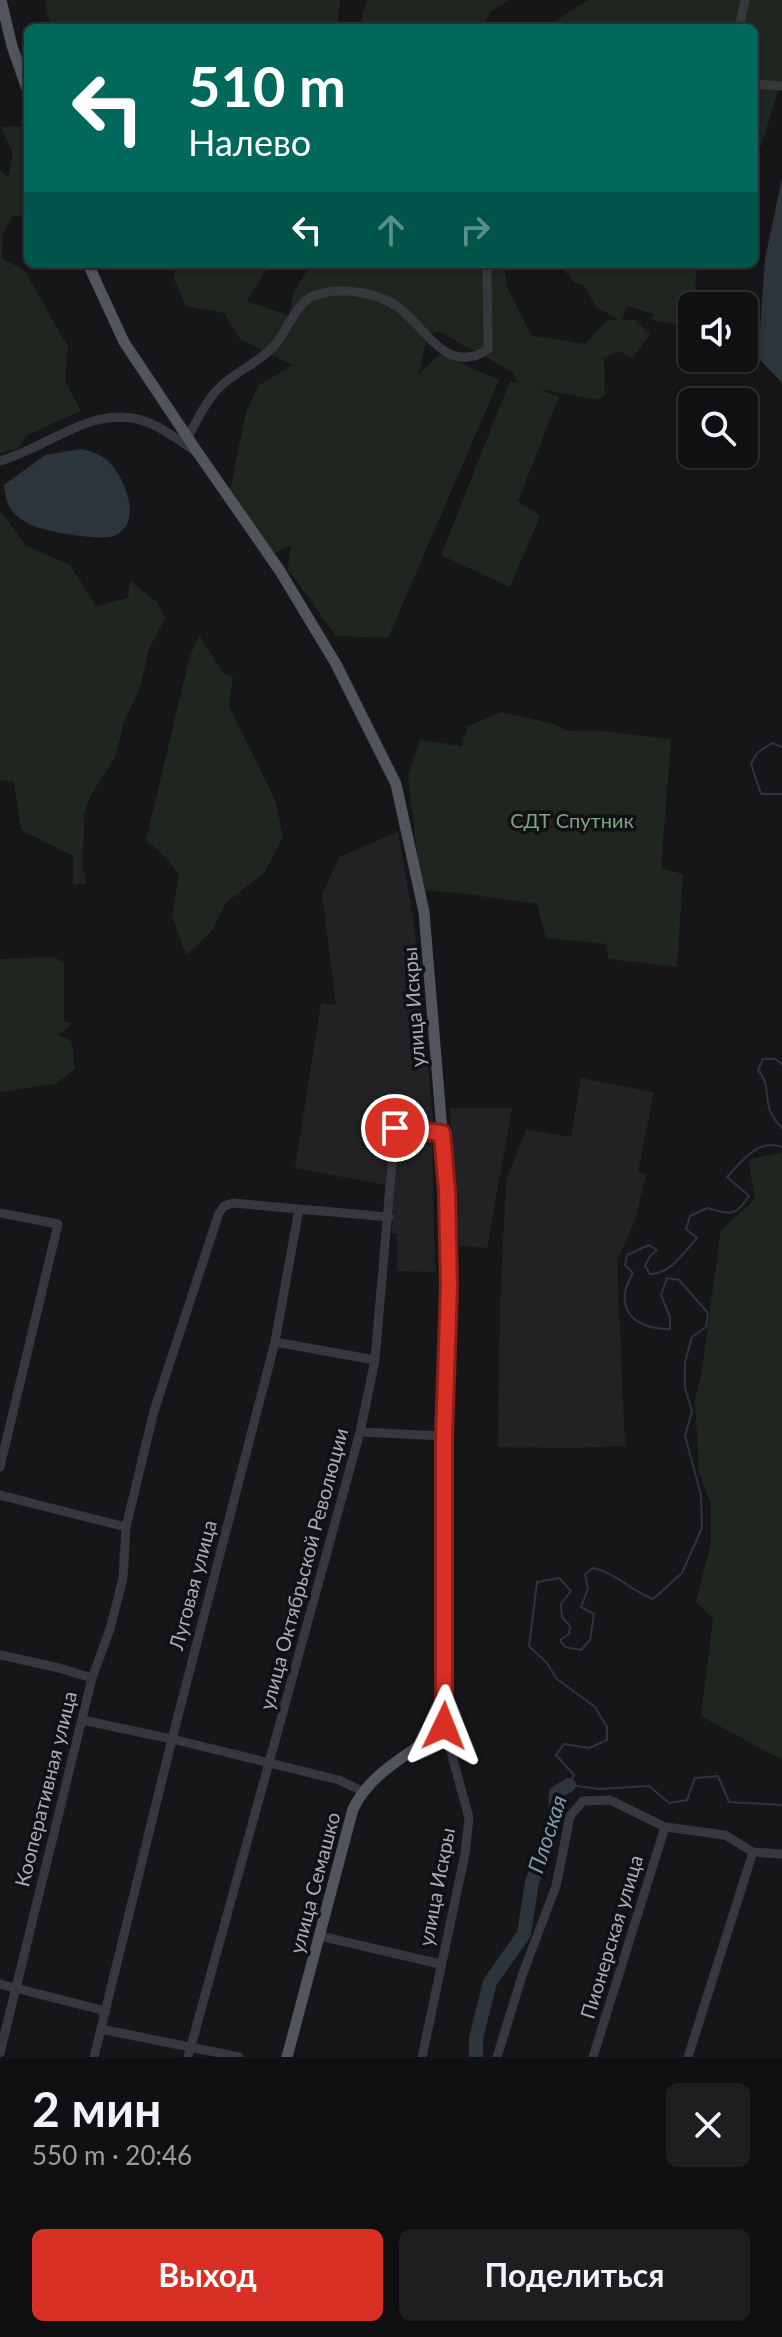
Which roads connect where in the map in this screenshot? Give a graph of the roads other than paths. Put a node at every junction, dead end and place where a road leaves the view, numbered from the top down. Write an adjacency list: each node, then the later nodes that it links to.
1 (1, 0): 4 (main road)
2 (745, 0): 3 (street)
3 (740, 24)
4 (24, 80)
5 (758, 84): 6 (street)
6 (782, 86)
7 (90, 268): 9 (main road, улица Искры)
8 (487, 268): 9 (street)
9 (188, 437): 10 (main road, улица Искры)
10 (198, 453): 11 (street); 12 (main road, улица Искры)
11 (0, 461)
12 (442, 1133): 15 (street, улица Октябрьской Революции); 19 (main road, улица Искры)
13 (299, 1209): 15 (street); 16 (street, Луговая улица); 22 (street, Кооперативная улица)
14 (0, 1213): 20 (street)
15 (389, 1217): 17 (street, улица Октябрьской Революции)
16 (275, 1342): 17 (street); 27 (street, Луговая улица)
17 (375, 1360): 18 (street, улица Октябрьской Революции)
18 (360, 1432): 19 (street); 28 (street, улица Октябрьской Революции)
19 (444, 1436): 26 (main road, улица Искры)
20 (0, 1467)
21 (0, 1495): 22 (street)
22 (126, 1527): 24 (street, Кооперативная улица)
23 (0, 1655): 24 (street)
24 (92, 1678): 25 (street, Кооперативная улица)
25 (82, 1720): 27 (street); 36 (street, Кооперативная улица)
26 (444, 1726): 29 (main road, улица Семашко); 34 (street, улица Искры)
27 (172, 1739): 28 (street); 37 (street, Луговая улица)
28 (269, 1764): 29 (street); 40 (street, улица Октябрьской Революции)
29 (362, 1791): 33 (main road, улица Семашко)
30 (665, 1827): 31 (street); 45 (street); 46 (street, Пионерская улица)
31 (753, 1852): 32 (street); 47 (street)
32 (782, 1854)
33 (320, 1936): 34 (street); 43 (main road, улица Семашко)
34 (440, 1964): 44 (street, улица Искры)
35 (0, 1984): 36 (street)
36 (15, 1988): 37 (street); 39 (street, Кооперативная улица)
37 (106, 2011): 38 (street, Луговая улица)
38 (101, 2029): 40 (street); 41 (street, Луговая улица)
39 (0, 2053)
40 (189, 2053): 42 (street)
41 (94, 2057)
42 (239, 2057)
43 (287, 2057)
44 (422, 2057)
45 (497, 2057)
46 (593, 2057)
47 (688, 2057)

